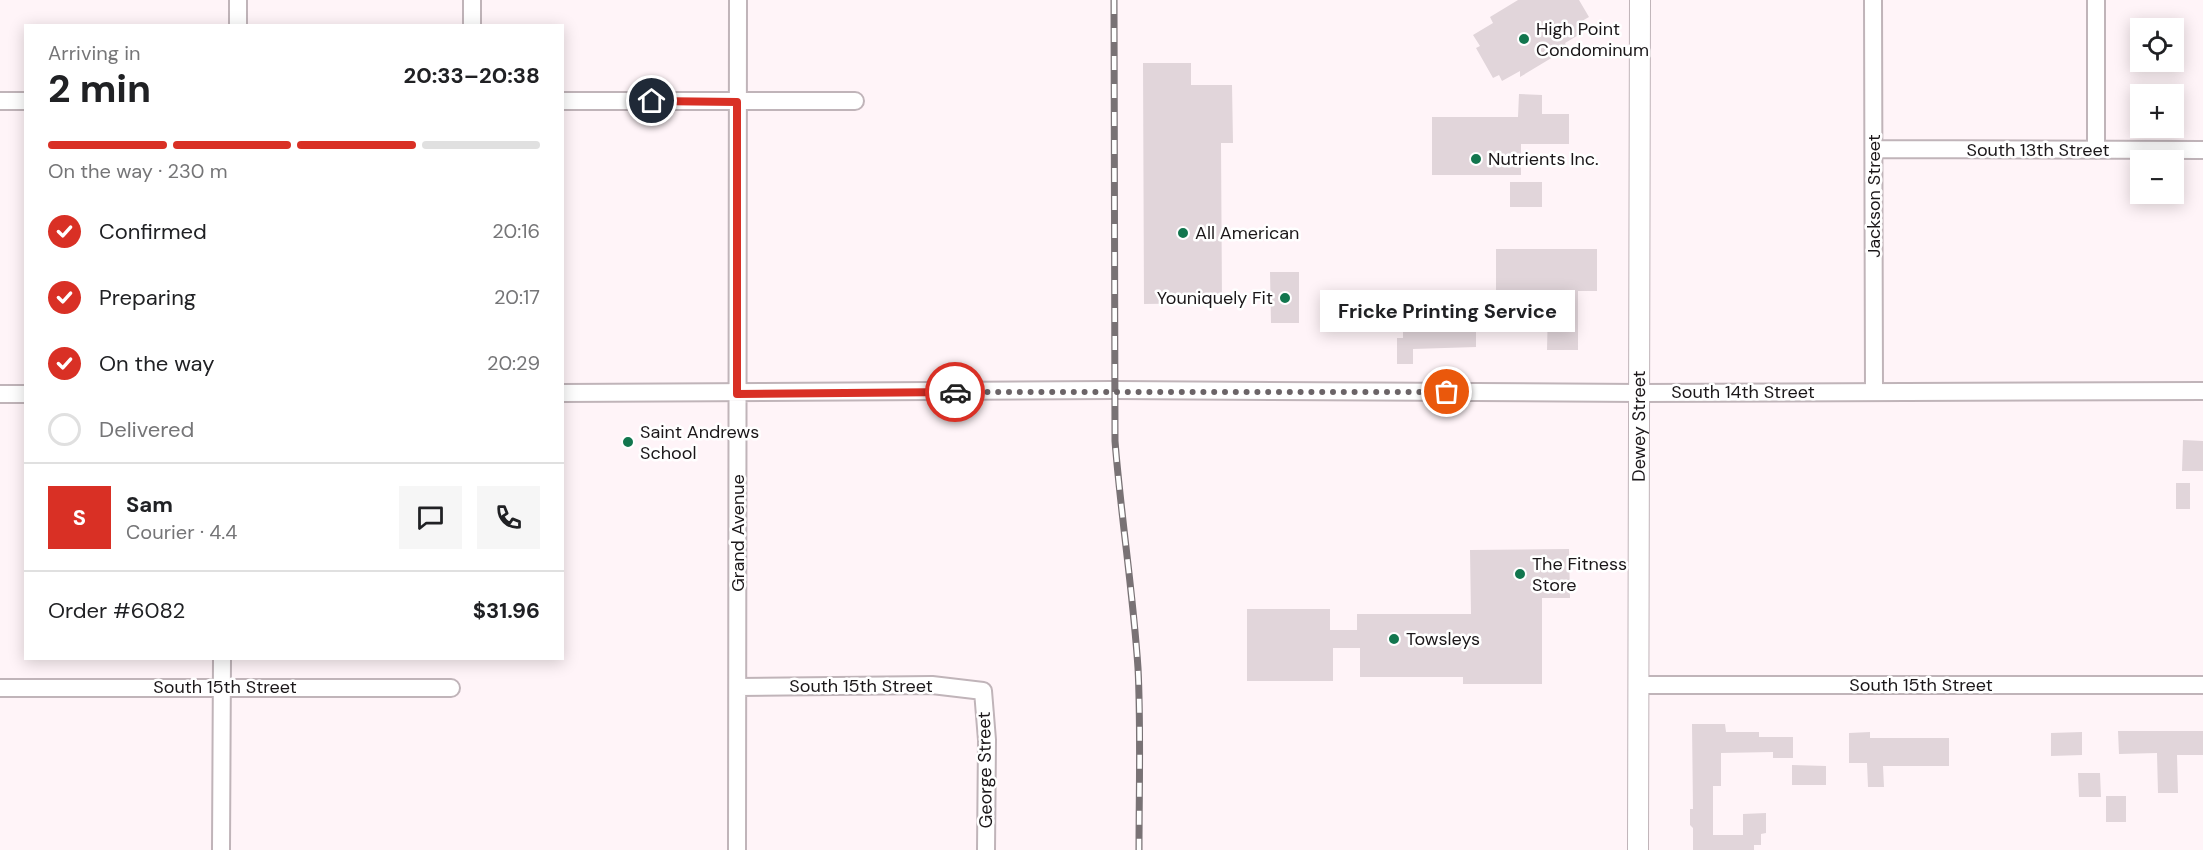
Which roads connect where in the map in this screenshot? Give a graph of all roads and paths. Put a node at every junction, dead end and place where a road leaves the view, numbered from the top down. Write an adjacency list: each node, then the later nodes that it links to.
1 (238, 0): 7 (street)
2 (472, 0): 8 (street)
3 (738, 0): 13 (street, Grand Avenue)
4 (1640, 0): 20 (street, Dewey Street)
5 (1873, 0): 14 (street, Jackson Street)
6 (2096, 0): 15 (street)
7 (238, 24)
8 (472, 24)
9 (0, 101): 10 (street)
10 (24, 101)
11 (564, 101): 13 (street)
12 (855, 101): 13 (street)
13 (737, 102): 23 (street, Grand Avenue)
14 (1874, 149): 15 (street, South 13th Street); 17 (street, Jackson Street)
15 (2096, 150): 16 (street, South 13th Street)
16 (2203, 150)
17 (1874, 391): 18 (street, South 14th Street); 20 (street, South 14th Street)
18 (2203, 391)
19 (564, 393): 23 (street, South 14th Street)
20 (1640, 393): 23 (street, South 14th Street); 25 (street, Dewey Street)
21 (0, 394): 22 (street)
22 (24, 394)
23 (737, 394): 28 (street, Grand Avenue)
24 (222, 660): 27 (street)
25 (1640, 685): 26 (street, South 15th Street); 35 (street, Dewey Street)
26 (2203, 685)
27 (221, 686): 29 (street, South 15th Street); 30 (street, South 15th Street); 32 (street)
28 (738, 687): 31 (street, South 15th Street); 33 (street, Grand Avenue)
29 (0, 688)
30 (451, 688)
31 (983, 691): 34 (street, George Street)
32 (221, 850)
33 (737, 850)
34 (987, 850)
35 (1638, 850)

